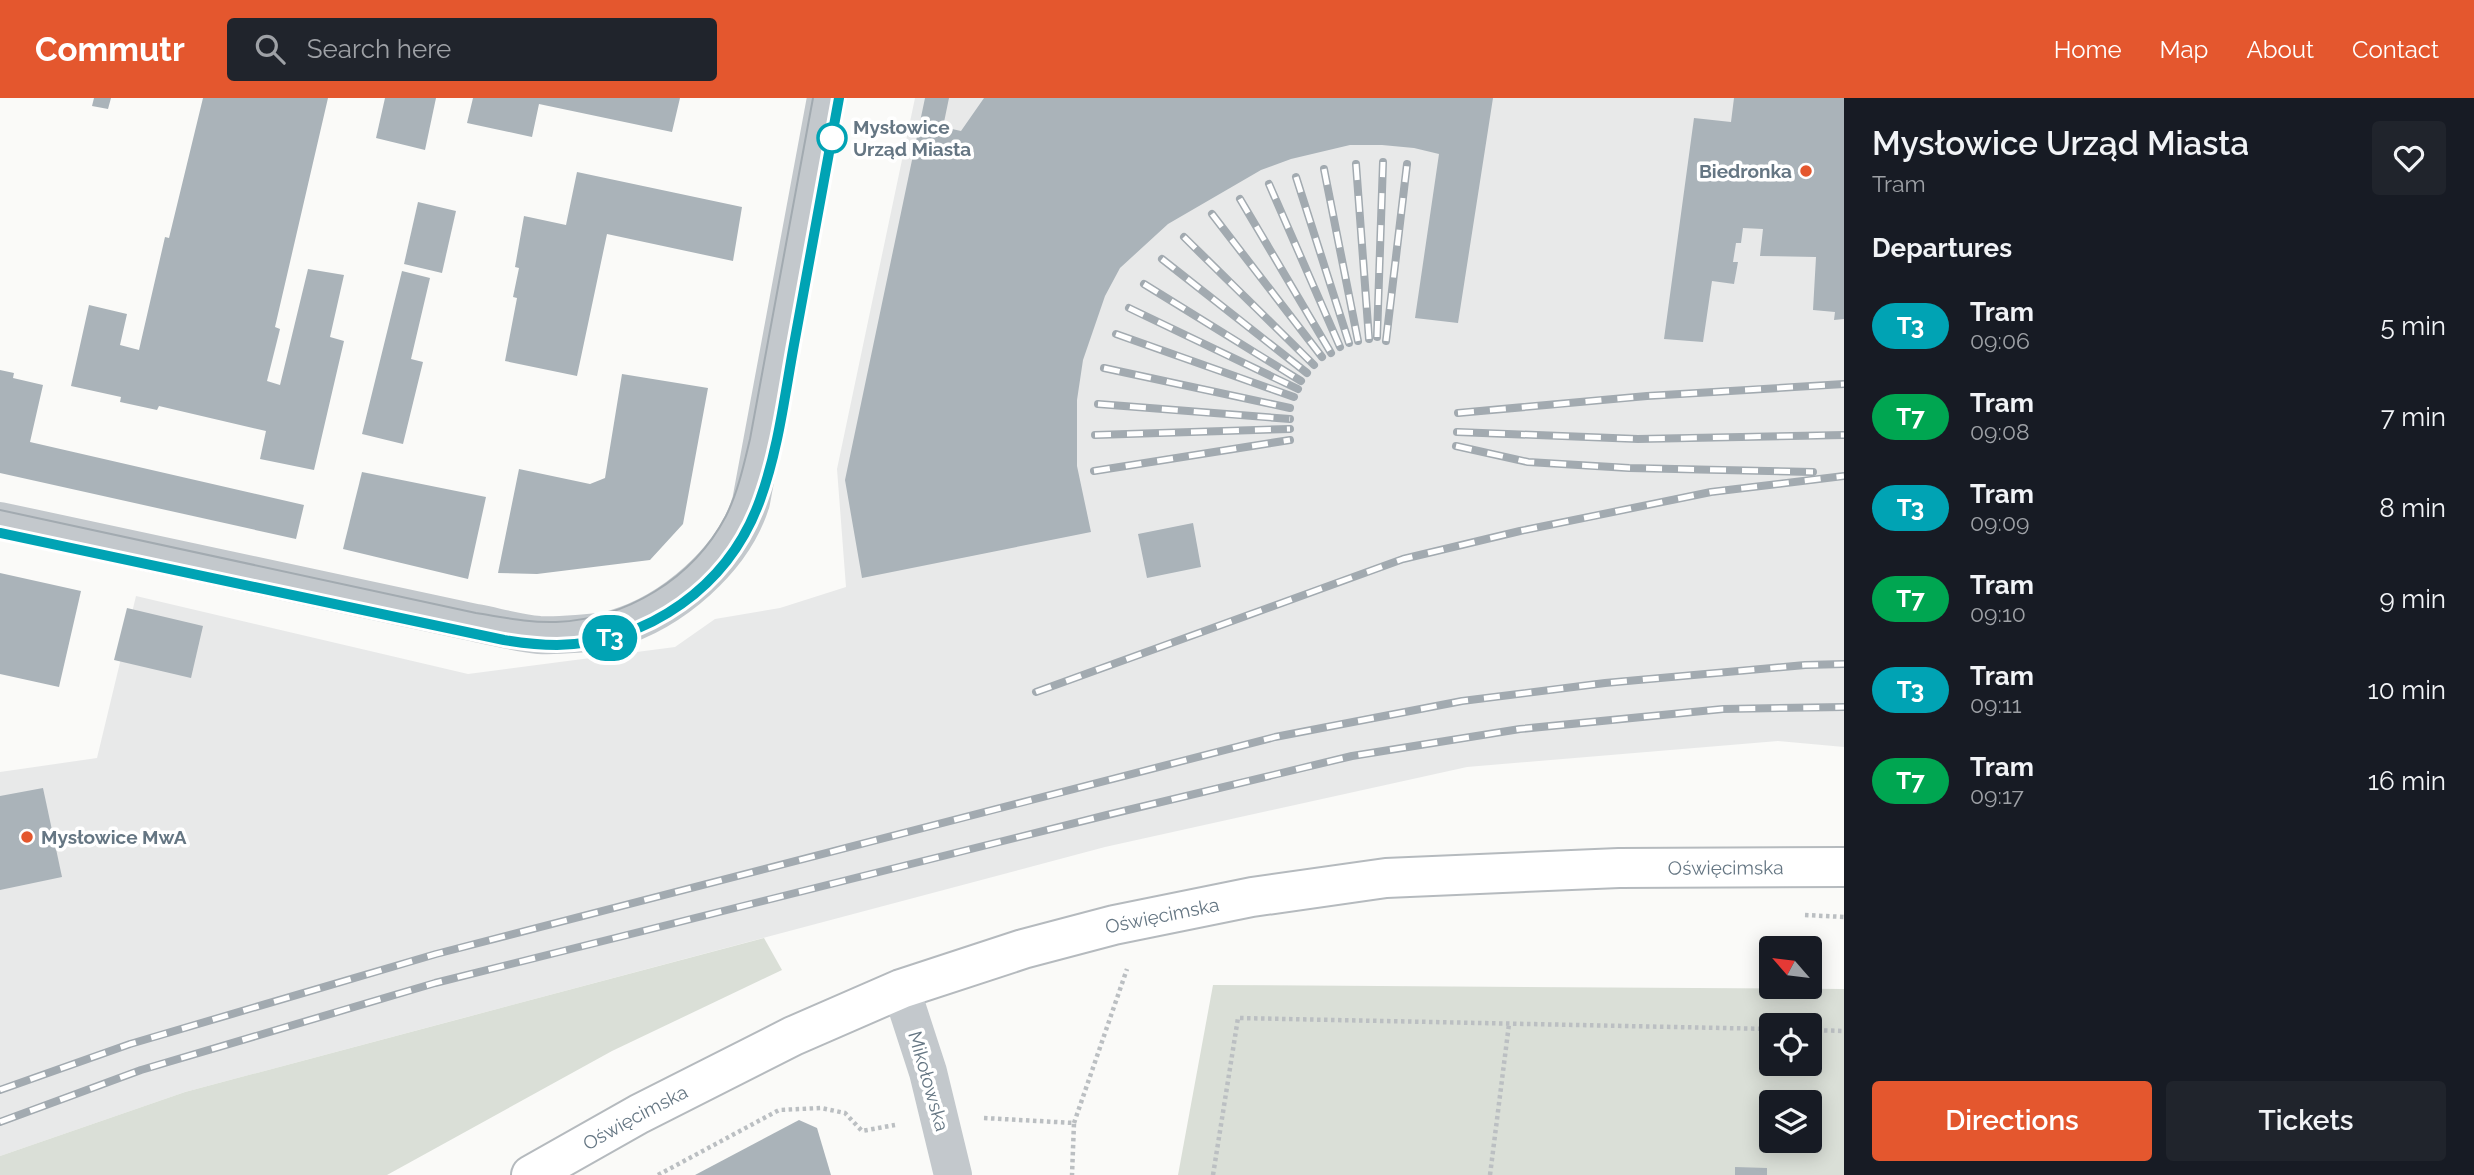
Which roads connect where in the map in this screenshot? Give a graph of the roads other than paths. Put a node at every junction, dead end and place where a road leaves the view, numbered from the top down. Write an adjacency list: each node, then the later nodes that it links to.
1 (826, 98): 2 (street)
2 (0, 521)
3 (1844, 867): 4 (main road, Oświęcimska)
4 (901, 989): 5 (main road, Oświęcimska); 6 (street, Mikołowska)
5 (531, 1175)
6 (953, 1175)

